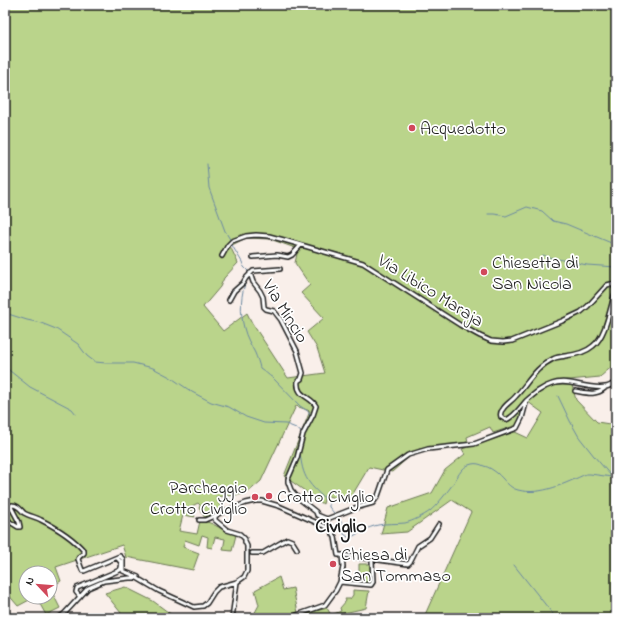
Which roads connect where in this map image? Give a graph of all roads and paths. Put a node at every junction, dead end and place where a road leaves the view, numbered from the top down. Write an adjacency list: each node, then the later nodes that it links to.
1 (301, 245): 2 (street, Via Libico Maraja); 3 (street); 10 (street, Via Libico Maraja)
2 (222, 256)
3 (253, 257)
4 (280, 269): 5 (street)
5 (250, 273): 6 (street); 13 (street, Via Mincio)
6 (229, 300)
7 (616, 382): 8 (street)
8 (606, 388): 9 (street); 10 (street)
9 (575, 391)
10 (527, 401): 13 (street)
11 (216, 515): 14 (street); 16 (street); 18 (street)
12 (5, 516): 20 (street)
13 (327, 519): 16 (street)
14 (199, 520)
15 (439, 524): 21 (street)
16 (329, 528): 19 (street)
17 (297, 549): 18 (street)
18 (249, 552): 23 (street)
19 (342, 555): 21 (street); 24 (street)
20 (117, 558): 22 (street); 25 (street)
21 (372, 560): 24 (street)
22 (137, 578): 23 (street); 25 (street)
23 (237, 582): 27 (street)
24 (340, 582): 28 (street)
25 (80, 597): 26 (street)
26 (58, 618)
27 (232, 618)
28 (291, 618)

